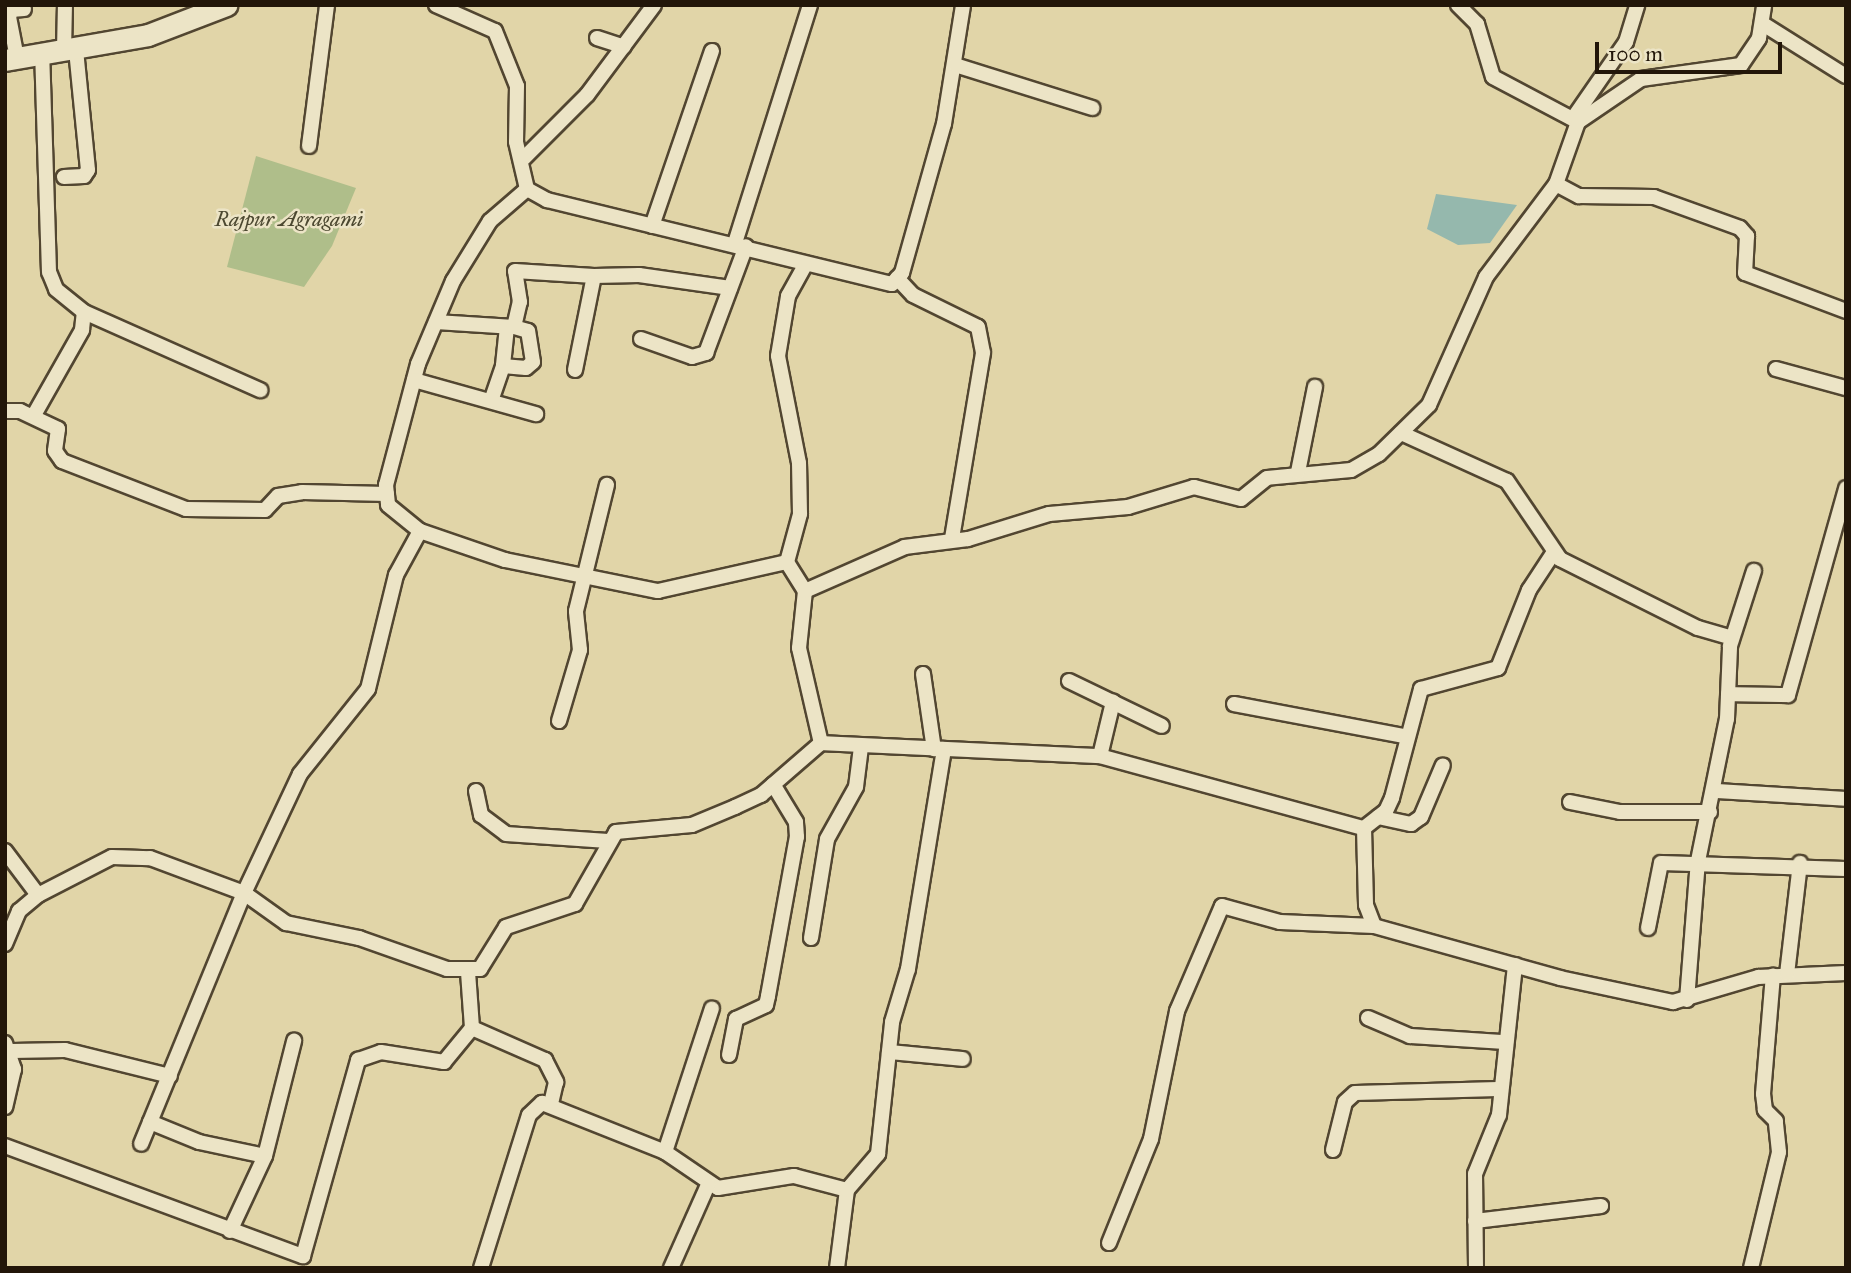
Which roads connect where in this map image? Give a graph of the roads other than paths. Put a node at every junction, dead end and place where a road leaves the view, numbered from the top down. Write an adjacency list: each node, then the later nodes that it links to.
1 (65, 5): 15 (street)
2 (327, 5): 23 (street)
3 (436, 5): 24 (street)
4 (654, 5): 14 (street)
5 (810, 5): 29 (street)
6 (963, 5): 19 (street)
7 (1458, 5): 22 (street)
8 (1637, 5): 22 (street)
9 (1764, 5): 12 (street)
10 (223, 6): 15 (main road)
11 (24, 9): 18 (street)
12 (1763, 24): 20 (street); 22 (street)
13 (597, 38): 14 (street)
14 (624, 47): 24 (street)
15 (70, 50): 17 (main road); 25 (street)
16 (712, 51): 28 (street)
17 (42, 55): 18 (main road); 35 (street)
18 (11, 59)
19 (955, 65): 21 (street); 32 (street)
20 (1846, 76)
21 (1092, 108)
22 (1576, 120): 26 (street)
23 (309, 146)
24 (524, 158): 27 (street)
25 (64, 177)
26 (1556, 184): 34 (street); 50 (street)
27 (527, 189): 28 (street); 36 (street)
28 (652, 226): 29 (street)
29 (740, 244): 30 (street); 33 (street)
30 (805, 265): 32 (street); 59 (street)
31 (594, 276): 33 (street); 37 (street); 41 (street)
32 (898, 278): 57 (street)
33 (730, 288): 38 (street)
34 (1846, 311)
35 (84, 312): 45 (street); 49 (street)
36 (436, 323): 37 (street); 42 (street)
37 (511, 327): 39 (street); 39 (street)
38 (642, 339)
39 (503, 366): 46 (street)
40 (1776, 369): 44 (street)
41 (575, 370)
42 (414, 380): 46 (street); 54 (street)
43 (1315, 387): 51 (street)
44 (1846, 388)
45 (260, 390)
46 (491, 401): 48 (street)
47 (5, 411): 49 (street)
48 (536, 414)
49 (34, 415): 54 (street)
50 (1401, 433): 51 (street); 58 (street)
51 (1298, 472): 57 (street)
52 (607, 485): 61 (street)
53 (1846, 488): 55 (street)
54 (387, 494): 56 (street)
55 (1842, 522): 66 (street)
56 (420, 531): 61 (street); 90 (street)
57 (952, 539): 62 (street)
58 (1554, 552): 63 (street); 71 (street)
59 (787, 562): 61 (street); 62 (street)
60 (1754, 571): 63 (street)
61 (585, 576): 69 (street)
62 (805, 591): 72 (street)
63 (1731, 638): 66 (street)
64 (922, 674): 74 (street)
65 (1069, 681): 67 (street)
66 (1728, 695): 79 (street)
67 (1113, 702): 70 (street); 75 (street)
68 (1234, 704): 71 (street)
69 (559, 721)
70 (1163, 726)
71 (1403, 736): 83 (street)
72 (821, 743): 73 (street); 77 (street)
73 (861, 747): 74 (street); 94 (street)
74 (939, 749): 75 (street); 107 (street)
75 (1100, 756): 84 (street)
76 (1443, 765): 83 (street)
77 (773, 785): 85 (street); 108 (street)
78 (476, 791): 85 (street)
79 (1717, 791): 80 (street); 82 (street)
80 (1846, 799)
81 (1570, 802): 82 (street)
82 (1710, 812): 87 (street)
83 (1378, 817): 84 (street)
84 (1364, 828): 92 (street)
85 (608, 841): 97 (street)
86 (5, 851): 91 (street)
87 (1699, 861): 88 (street); 93 (street); 100 (street)
88 (1800, 863): 89 (street); 99 (street)
89 (1846, 869)
90 (244, 893): 91 (street); 97 (street); 110 (street)
91 (38, 895): 95 (street)
92 (1374, 926): 96 (street); 125 (street)
93 (1648, 928)
94 (811, 938)
95 (5, 944)
96 (1515, 965): 100 (street); 105 (street)
97 (468, 972): 103 (street)
98 (1846, 973): 99 (street)
99 (1780, 974): 100 (street); 130 (street)
100 (1688, 1000)
101 (712, 1008): 118 (street)
102 (1368, 1018): 105 (street)
103 (472, 1028): 112 (street); 124 (street)
104 (294, 1041): 119 (street)
105 (1502, 1042): 111 (street)
106 (9, 1047): 110 (street); 113 (street)
107 (889, 1052): 109 (street); 121 (street)
108 (729, 1055)
109 (963, 1059)
110 (170, 1076): 114 (street)
111 (1498, 1089): 117 (street); 123 (street)
112 (551, 1104): 118 (street); 126 (street)
113 (5, 1107)
114 (150, 1122): 115 (street); 119 (street)
115 (141, 1144)
116 (5, 1146): 124 (street)
117 (1333, 1150)
118 (665, 1152): 120 (street)
119 (265, 1156): 124 (street)
120 (708, 1185): 121 (street); 127 (street)
121 (848, 1190): 128 (street)
122 (1601, 1206): 123 (street)
123 (1475, 1221): 129 (street)
124 (230, 1231)
125 (1109, 1243)
126 (481, 1268)
127 (671, 1268)
128 (837, 1268)
129 (1476, 1268)
130 (1751, 1268)

